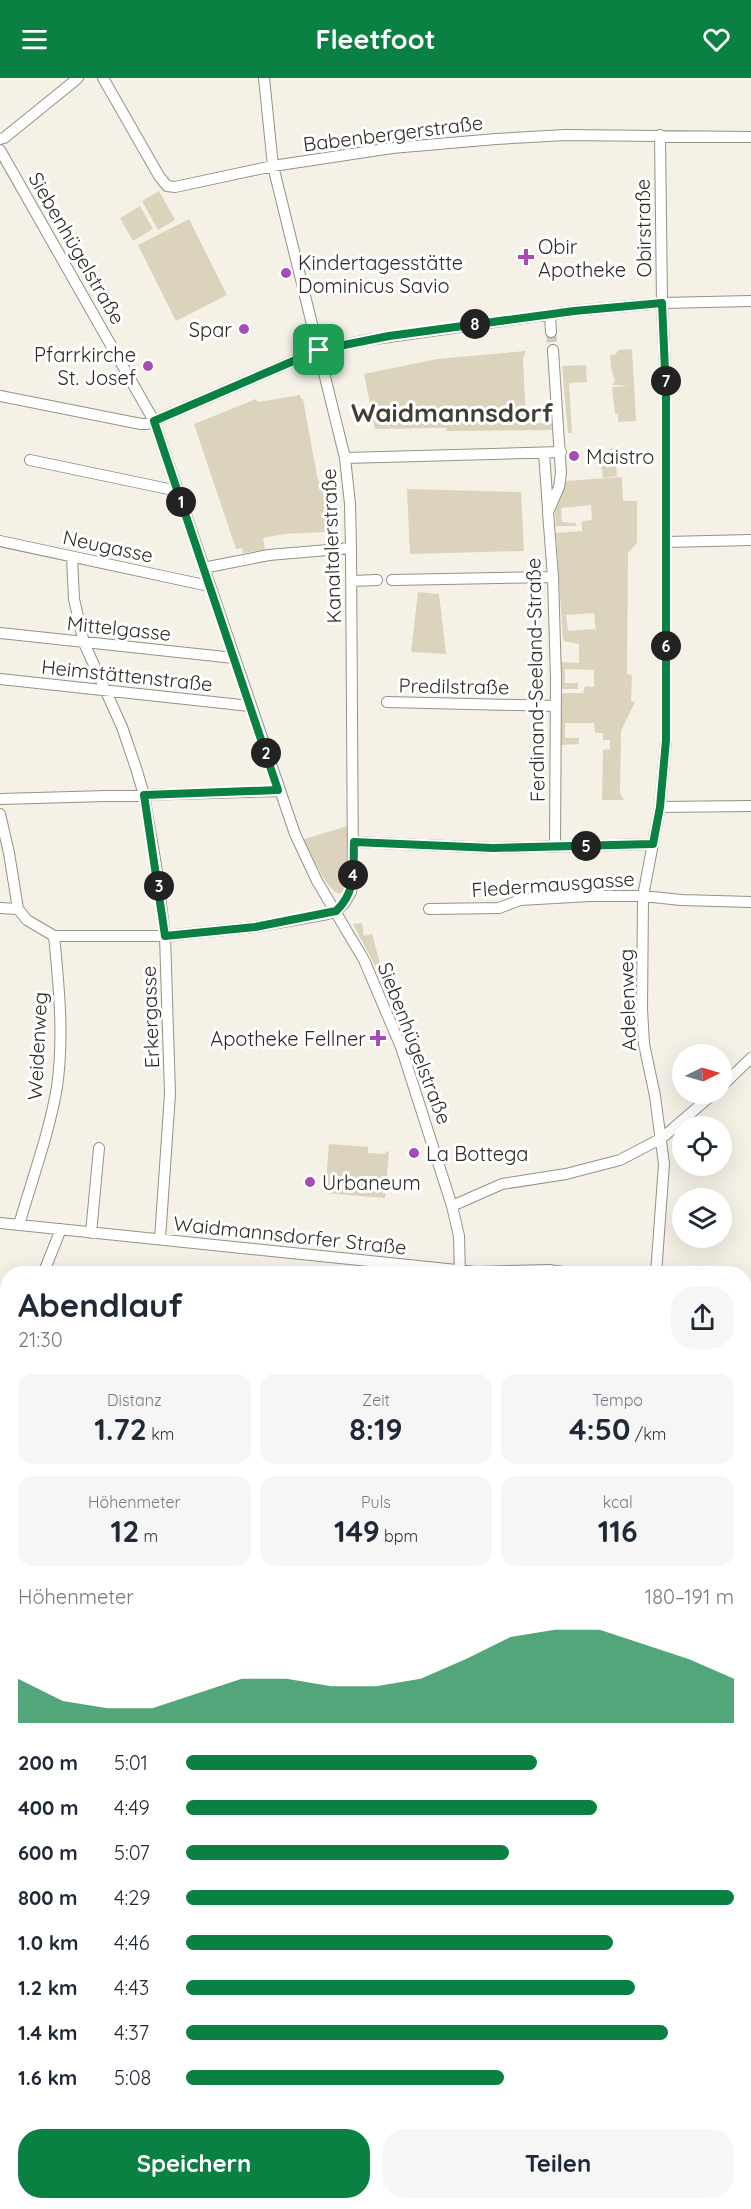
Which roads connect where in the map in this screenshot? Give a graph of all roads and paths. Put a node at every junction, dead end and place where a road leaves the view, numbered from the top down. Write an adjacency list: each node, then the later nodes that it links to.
1 (78, 78): 6 (street)
2 (103, 78): 8 (street, Babenbergerstraße)
3 (264, 78): 8 (street, Kanaltalerstraße)
4 (660, 135): 5 (street, Babenbergerstraße); 8 (street, Babenbergerstraße); 10 (street, Obirstraße)
5 (751, 136)
6 (0, 139)
7 (0, 150): 16 (street, Siebenhügelstraße)
8 (273, 166): 13 (street, Kanaltalerstraße)
9 (751, 301): 10 (street)
10 (662, 303): 11 (street); 25 (street, Obirstraße)
11 (550, 314): 12 (street); 13 (street)
12 (552, 332)
13 (319, 350): 16 (street); 19 (street, Kanaltalerstraße)
14 (553, 350): 17 (street, Ferdinand-Seeland-Straße)
15 (0, 396): 16 (street)
16 (154, 421): 21 (street, Siebenhügelstraße)
17 (561, 452): 18 (street); 22 (street, Ferdinand-Seeland-Straße)
18 (544, 453): 19 (street); 22 (street, Ferdinand-Seeland-Straße)
19 (345, 458): 26 (street, Kanaltalerstraße)
20 (30, 460): 21 (street)
21 (178, 491): 28 (street, Siebenhügelstraße)
22 (548, 512): 29 (street, Ferdinand-Seeland-Straße)
23 (751, 540): 25 (street)
24 (0, 541): 27 (street, Neugasse)
25 (667, 542): 46 (street, Obirstraße)
26 (351, 548): 28 (street); 32 (street, Kanaltalerstraße)
27 (72, 556): 33 (street, Neugasse); 35 (street, Erkergasse)
28 (203, 567): 33 (street, Siebenhügelstraße)
29 (553, 578): 31 (street); 41 (street, Ferdinand-Seeland-Straße)
30 (377, 580): 32 (street)
31 (392, 580)
32 (352, 581): 48 (street, Kanaltalerstraße)
33 (209, 586): 36 (street, Siebenhügelstraße)
34 (0, 633): 35 (street, Mittelgasse)
35 (84, 643): 36 (street, Mittelgasse); 38 (street, Erkergasse)
36 (234, 658): 40 (street, Siebenhügelstraße)
37 (0, 680): 38 (street, Heimstättenstraße)
38 (105, 691): 40 (street, Heimstättenstraße); 43 (street, Erkergasse)
39 (387, 702): 41 (street, Predilstraße)
40 (250, 706): 42 (street, Siebenhügelstraße)
41 (556, 706): 50 (street, Ferdinand-Seeland-Straße)
42 (278, 790): 43 (street); 56 (street, Siebenhügelstraße)
43 (144, 795): 44 (street); 58 (street, Erkergasse)
44 (0, 799)
45 (751, 806): 46 (street)
46 (660, 807): 49 (street, Obirstraße)
47 (0, 814): 54 (street)
48 (354, 842): 50 (street); 56 (street, Kanaltalerstraße)
49 (653, 844): 50 (street); 51 (street, Obirstraße)
50 (555, 847)
51 (643, 896): 52 (street, Fledermausgasse); 55 (street, Fledermausgasse); 62 (street, Adelenweg)
52 (751, 902)
53 (0, 908): 54 (street)
54 (18, 909): 57 (street)
55 (429, 909)
56 (336, 911): 58 (street); 64 (street, Siebenhügelstraße)
57 (54, 936): 58 (street); 66 (street, Weidenweg)
58 (165, 936): 69 (street, Erkergasse)
59 (750, 1061): 60 (street)
60 (732, 1077)
61 (701, 1104): 62 (street)
62 (662, 1138): 64 (street); 75 (street, Adelenweg)
63 (99, 1148): 68 (street)
64 (452, 1206): 74 (street, Siebenhügelstraße)
65 (0, 1223): 66 (street, Waidmannsdorfer Straße)
66 (19, 1225): 67 (street, Waidmannsdorfer Straße)
67 (61, 1229): 68 (street, Waidmannsdorfer Straße); 71 (street)
68 (91, 1233): 69 (street, Waidmannsdorfer Straße)
69 (160, 1239): 70 (street, Waidmannsdorfer Straße)
70 (370, 1262): 72 (street); 73 (street, Waidmannsdorfer Straße)
71 (46, 1266)
72 (370, 1266)
73 (406, 1266)
74 (460, 1266)
75 (657, 1266)

